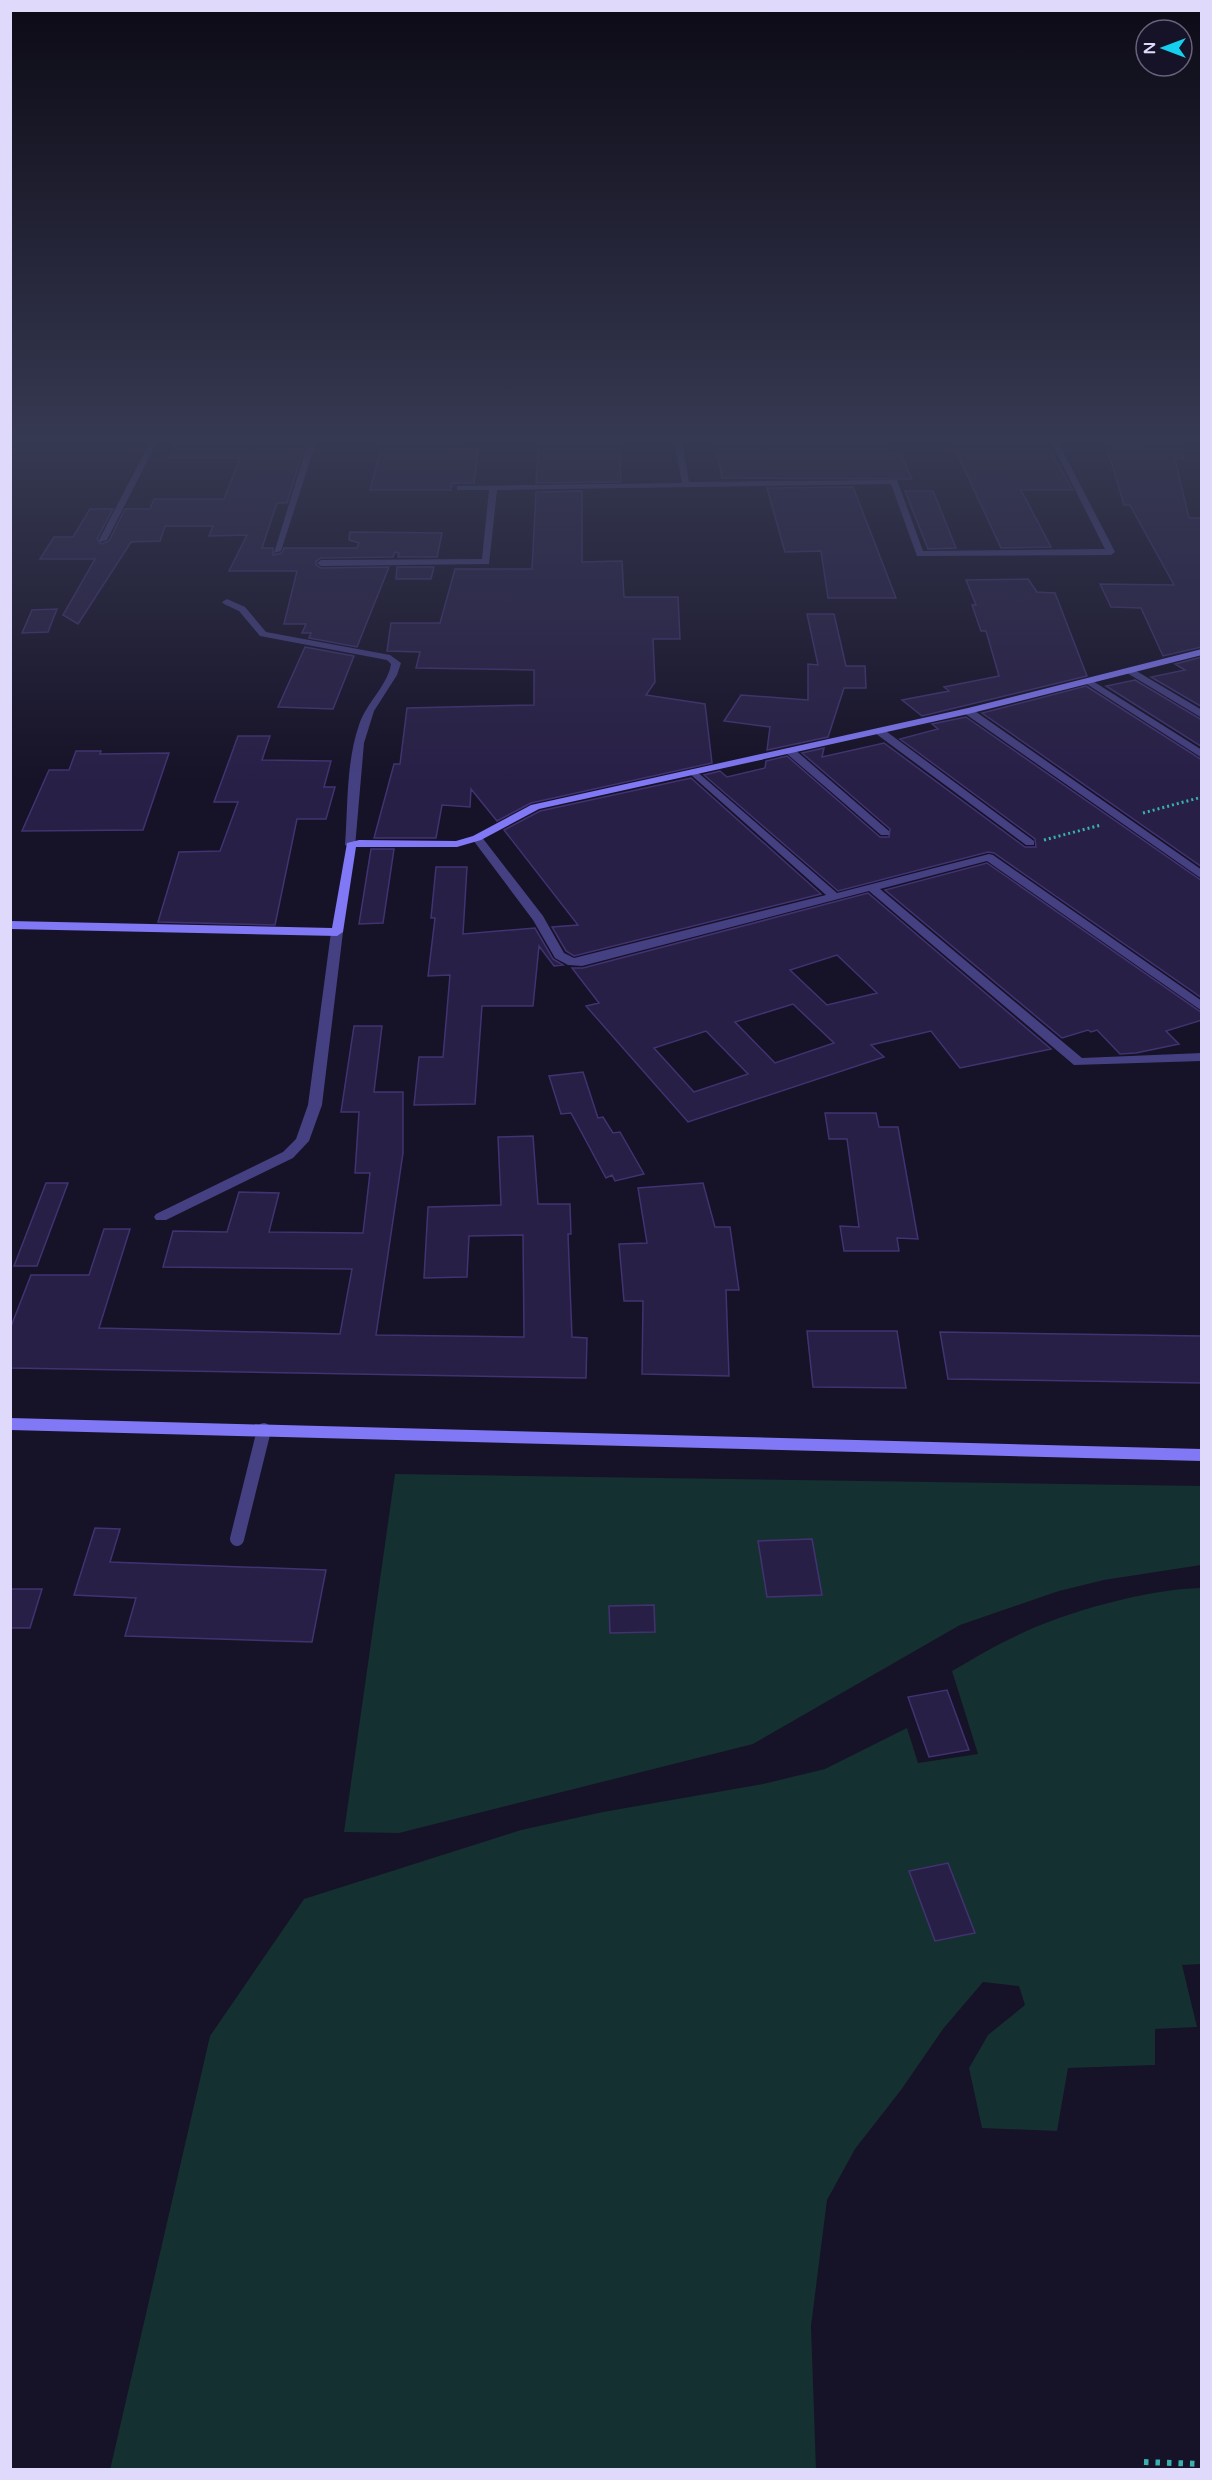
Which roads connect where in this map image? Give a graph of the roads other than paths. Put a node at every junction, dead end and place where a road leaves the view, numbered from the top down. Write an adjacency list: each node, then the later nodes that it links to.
1 (487, 552): 4 (street)
2 (920, 552): 3 (street)
3 (1111, 552)
4 (321, 563)
5 (227, 602): 18 (street)
6 (1202, 652): 7 (street)
7 (1130, 671): 8 (street); 10 (street)
8 (1088, 681): 9 (street); 13 (street)
9 (968, 711): 11 (street); 19 (street)
10 (1202, 715)
11 (879, 731): 12 (street); 17 (street)
12 (790, 751): 14 (street); 15 (street)
13 (1202, 755)
14 (694, 772): 16 (street); 21 (street)
15 (885, 833)
16 (477, 838): 18 (street); 21 (street)
17 (1030, 843)
18 (351, 845): 23 (street)
19 (1202, 876)
20 (871, 887): 21 (street); 24 (street); 25 (street)
21 (834, 896)
22 (10, 925): 23 (street)
23 (337, 932): 26 (street)
24 (1202, 1007)
25 (1202, 1057)
26 (161, 1217)
27 (11, 1424): 28 (street)
28 (264, 1430): 29 (street); 30 (lane)
29 (1202, 1455)
30 (237, 1539)

